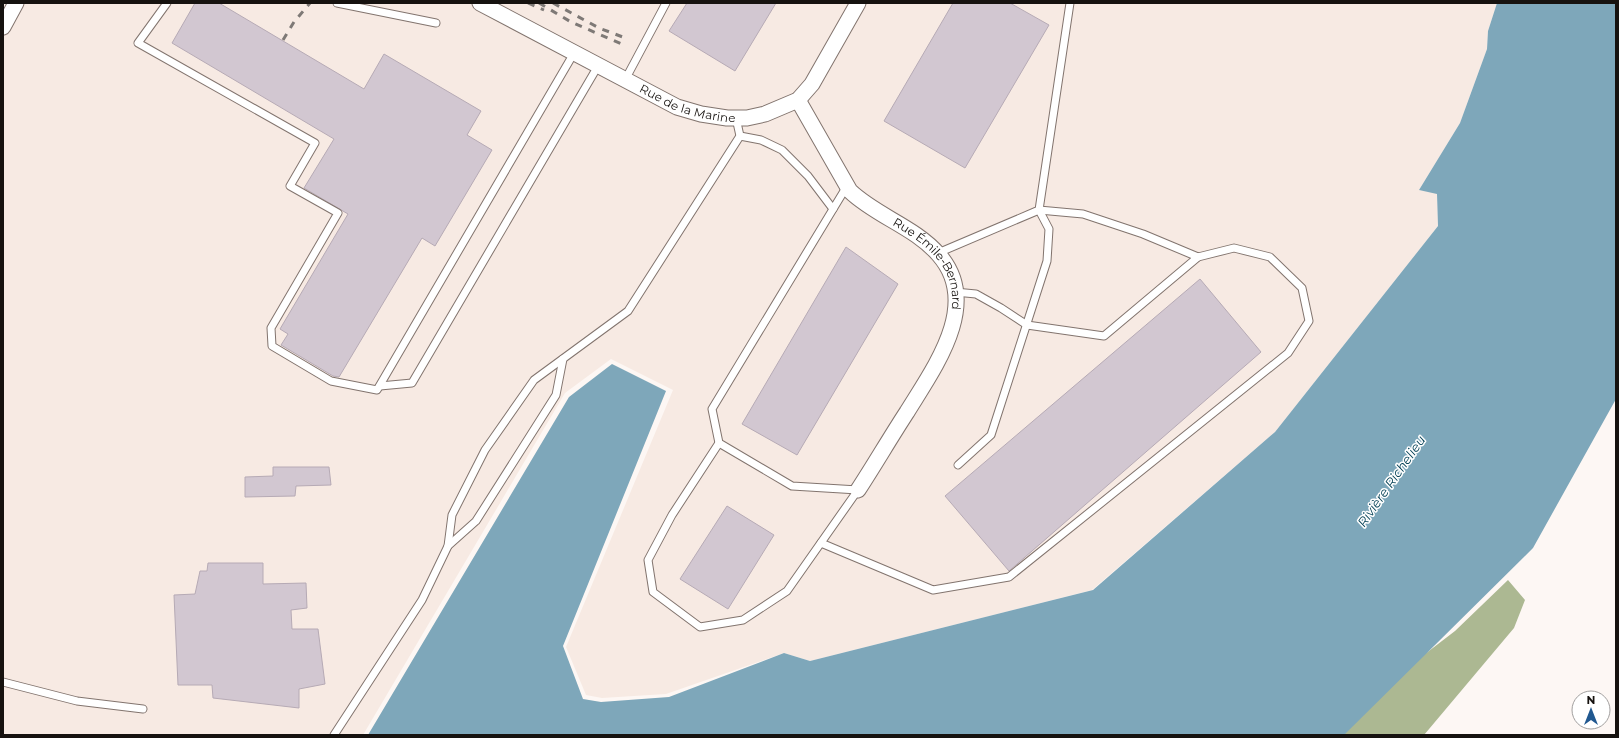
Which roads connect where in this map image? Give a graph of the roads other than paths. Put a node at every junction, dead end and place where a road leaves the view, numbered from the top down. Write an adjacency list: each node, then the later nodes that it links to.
1 (16, 3): 9 (street)
2 (167, 3): 24 (lane)
3 (337, 3): 8 (lane)
4 (480, 3): 10 (street, Rue de la Marine)
5 (666, 3): 12 (lane)
6 (858, 3): 13 (street, Rue de la Marine)
7 (1070, 3): 18 (lane)
8 (436, 22)
9 (3, 27)
10 (574, 53): 11 (street, Rue de la Marine); 24 (lane)
11 (598, 66): 12 (street, Rue de la Marine); 24 (lane)
12 (625, 80): 14 (street, Rue de la Marine)
13 (798, 100): 14 (street, Rue de la Marine); 16 (street, Rue Émile-Bernard)
14 (736, 118): 15 (lane)
15 (740, 136): 17 (lane); 23 (lane)
16 (847, 186): 17 (lane); 19 (street, Rue Émile-Bernard)
17 (833, 209): 25 (lane)
18 (1039, 210): 19 (lane); 20 (lane); 22 (lane)
19 (938, 253): 21 (street, Rue Émile-Bernard)
20 (1198, 257): 22 (lane); 28 (lane)
21 (955, 292): 22 (lane); 27 (street, Rue Émile-Bernard)
22 (1027, 325): 26 (lane)
23 (563, 358): 29 (lane); 29 (lane)
24 (380, 386)
25 (719, 443): 27 (lane); 28 (lane)
26 (958, 465)
27 (858, 490): 28 (lane)
28 (821, 543)
29 (448, 546): 32 (lane)
30 (3, 682): 31 (lane)
31 (143, 709)
32 (334, 735)

